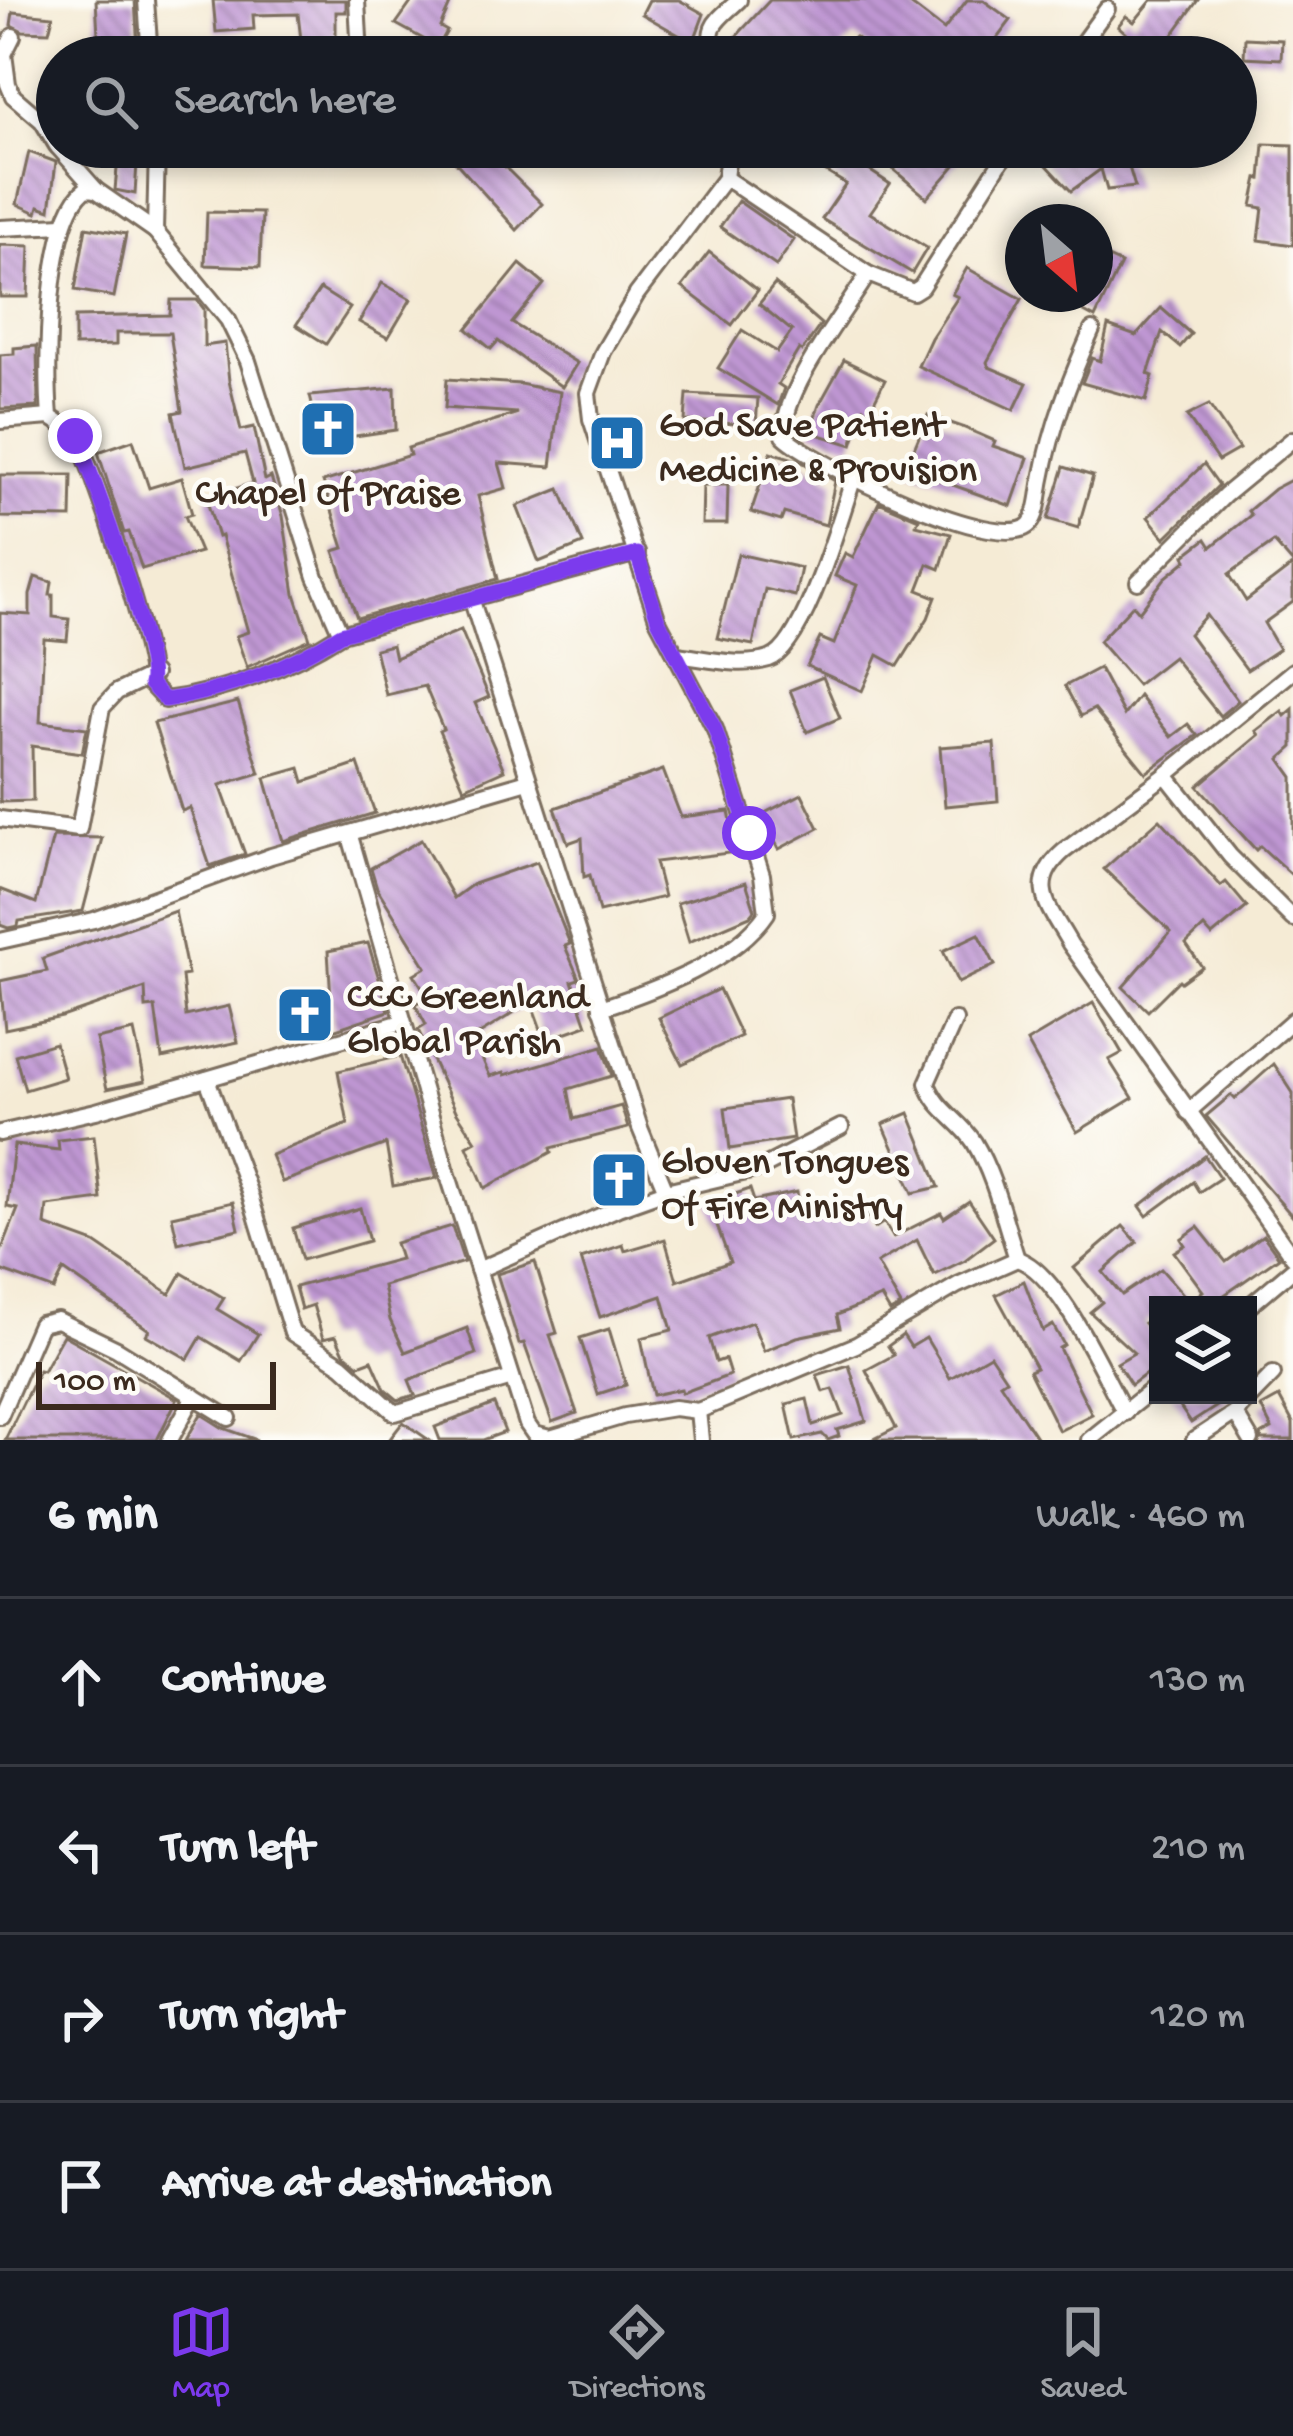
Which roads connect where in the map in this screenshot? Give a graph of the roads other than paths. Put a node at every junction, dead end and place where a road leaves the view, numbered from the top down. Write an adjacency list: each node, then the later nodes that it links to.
1 (146, 0): 6 (street)
2 (357, 0): 7 (street)
3 (739, 0): 8 (street)
4 (1107, 10): 9 (street)
5 (13, 36): 10 (street)
6 (149, 36)
7 (359, 36)
8 (709, 36)
9 (1088, 36)
10 (7, 95): 11 (street)
11 (36, 117)
12 (76, 168): 17 (street)
13 (156, 168): 20 (street)
14 (726, 168): 16 (street)
15 (997, 168): 21 (street)
16 (724, 178): 21 (street); 27 (street)
17 (96, 190): 18 (street); 20 (street)
18 (63, 225): 19 (street); 23 (street)
19 (0, 228)
20 (155, 231): 30 (street)
21 (868, 274): 26 (street)
22 (1092, 330): 26 (street)
23 (50, 417): 24 (street); 33 (street)
24 (0, 421)
25 (1293, 439): 28 (street)
26 (854, 477): 31 (street)
27 (637, 554): 29 (street); 31 (street)
28 (1138, 581)
29 (472, 601): 30 (street); 35 (street)
30 (341, 634): 33 (street)
31 (676, 655): 40 (street)
32 (1293, 671): 34 (street)
33 (154, 674): 36 (street)
34 (1166, 775): 38 (street); 45 (street)
35 (528, 781): 37 (street); 40 (street)
36 (0, 819)
37 (350, 836): 39 (street); 43 (street)
38 (1293, 919)
39 (0, 941)
40 (601, 1009): 48 (street)
41 (955, 1020): 50 (street)
42 (1293, 1020): 45 (street)
43 (402, 1022): 44 (street); 52 (street)
44 (207, 1079): 47 (street); 55 (street)
45 (1188, 1112): 49 (street)
46 (841, 1127): 48 (street)
47 (0, 1133)
48 (666, 1191): 52 (street)
49 (1293, 1257)
50 (1017, 1259): 58 (street); 60 (street)
51 (1293, 1269): 53 (street)
52 (478, 1270): 55 (street)
53 (1257, 1299)
54 (1274, 1374): 59 (street)
55 (512, 1378): 58 (street)
56 (1149, 1392): 60 (street)
57 (194, 1396): 61 (street); 62 (street); 63 (street)
58 (698, 1411): 64 (street)
59 (1235, 1412): 66 (street); 67 (street)
60 (1125, 1413): 65 (street)
61 (0, 1416)
62 (229, 1418)
63 (170, 1440)
64 (701, 1440)
65 (1089, 1440)
66 (1194, 1440)
67 (1251, 1440)

